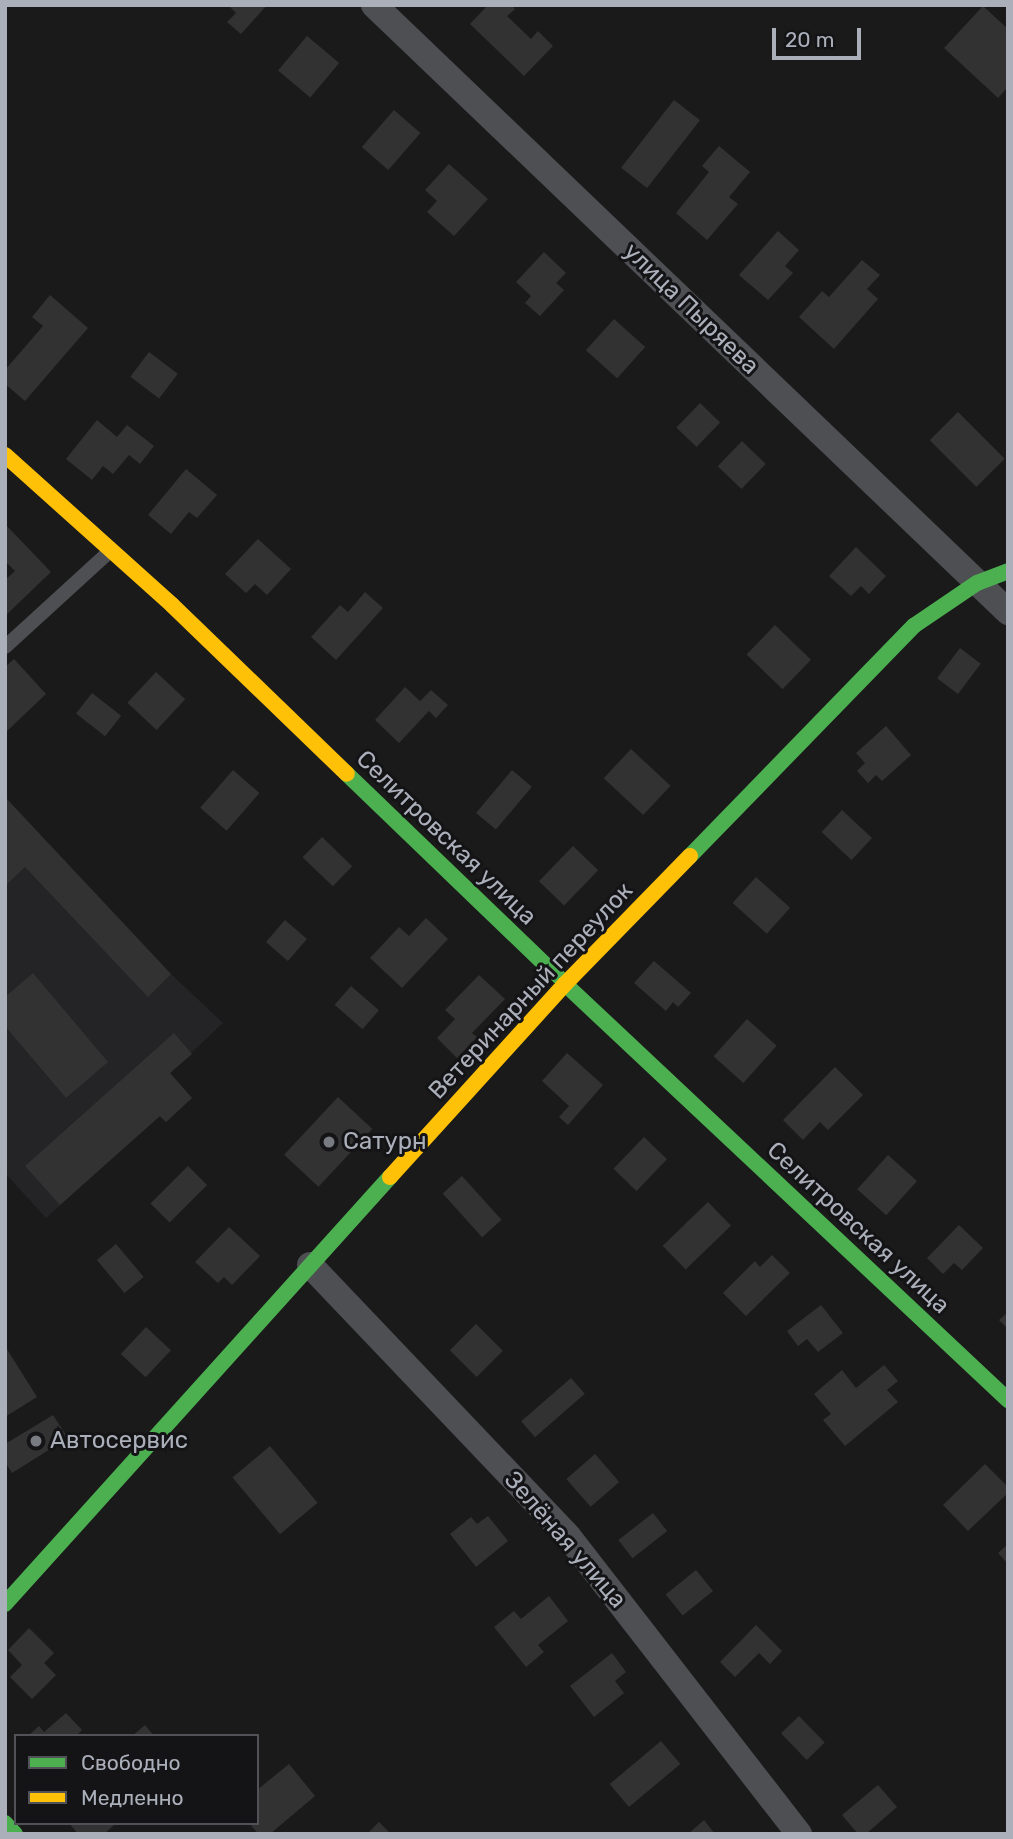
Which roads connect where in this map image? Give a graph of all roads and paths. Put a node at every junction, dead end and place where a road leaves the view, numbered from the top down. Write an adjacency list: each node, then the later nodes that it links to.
1 (374, 5): 5 (street, улица Пыряева)
2 (5, 455): 3 (street, Селитровская улица)
3 (111, 550): 7 (lane); 8 (street, Селитровская улица)
4 (1008, 571): 5 (street, Ветеринарный переулок)
5 (977, 583): 6 (street, улица Пыряева); 8 (street, Ветеринарный переулок)
6 (1008, 612)
7 (5, 647)
8 (565, 984): 9 (street, Ветеринарный переулок); 10 (street, Селитровская улица)
9 (310, 1265): 11 (street, Ветеринарный переулок); 14 (street, Зелёная улица)
10 (1008, 1400)
11 (5, 1604)
12 (5, 1823): 13 (street)
13 (15, 1834)
14 (799, 1834)

